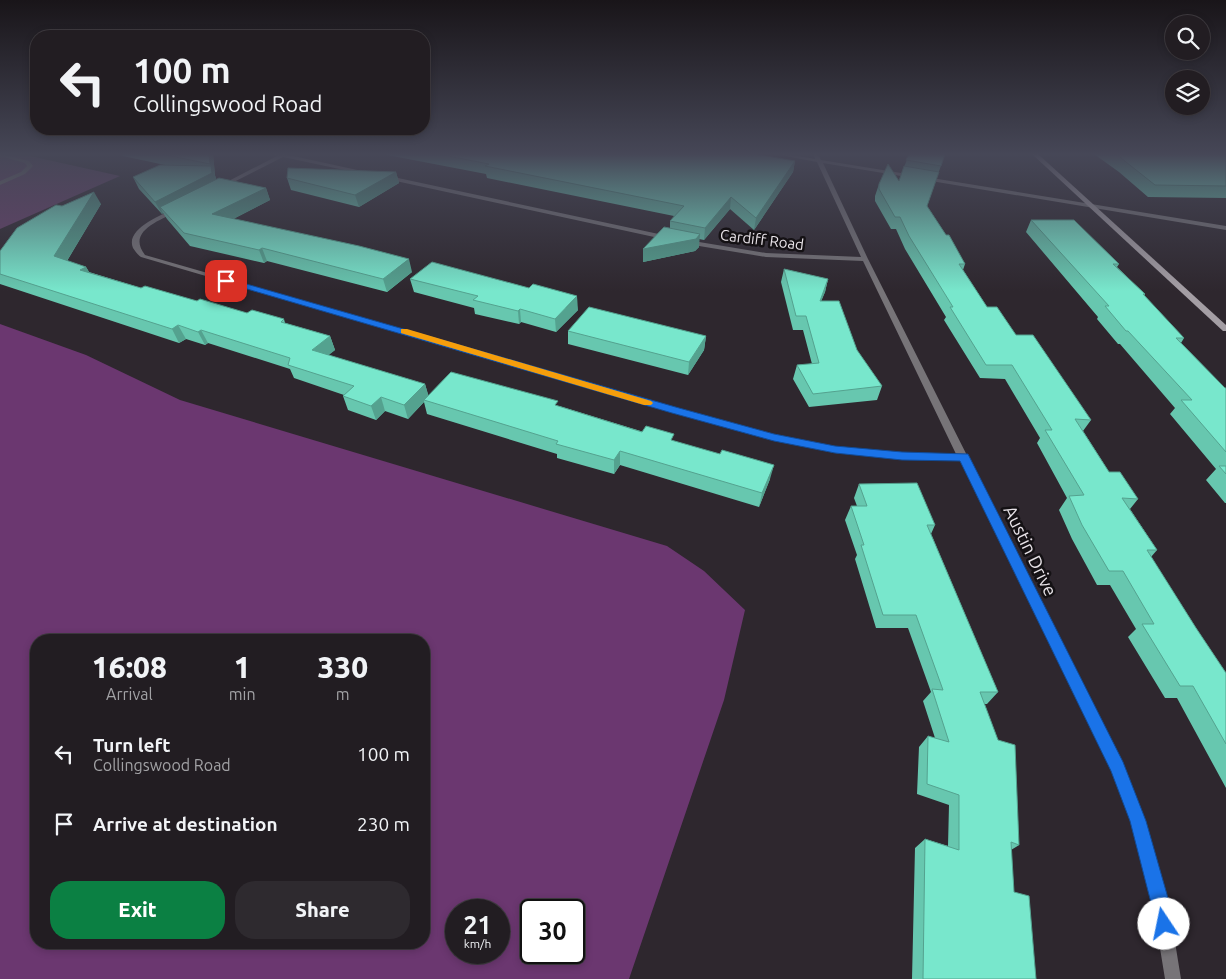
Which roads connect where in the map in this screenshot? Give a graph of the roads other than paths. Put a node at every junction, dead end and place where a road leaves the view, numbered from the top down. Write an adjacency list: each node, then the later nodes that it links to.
1 (494, 200): 8 (street, Cardiff Road)
2 (837, 200): 8 (street, Austin Drive)
3 (1055, 200): 5 (street)
4 (1083, 200): 5 (main road)
5 (1090, 206): 7 (street); 9 (main road)
6 (180, 208): 10 (street)
7 (1226, 228)
8 (865, 259): 10 (street, Austin Drive)
9 (1226, 329)
10 (964, 457): 11 (street, Austin Drive)
11 (1173, 979)

